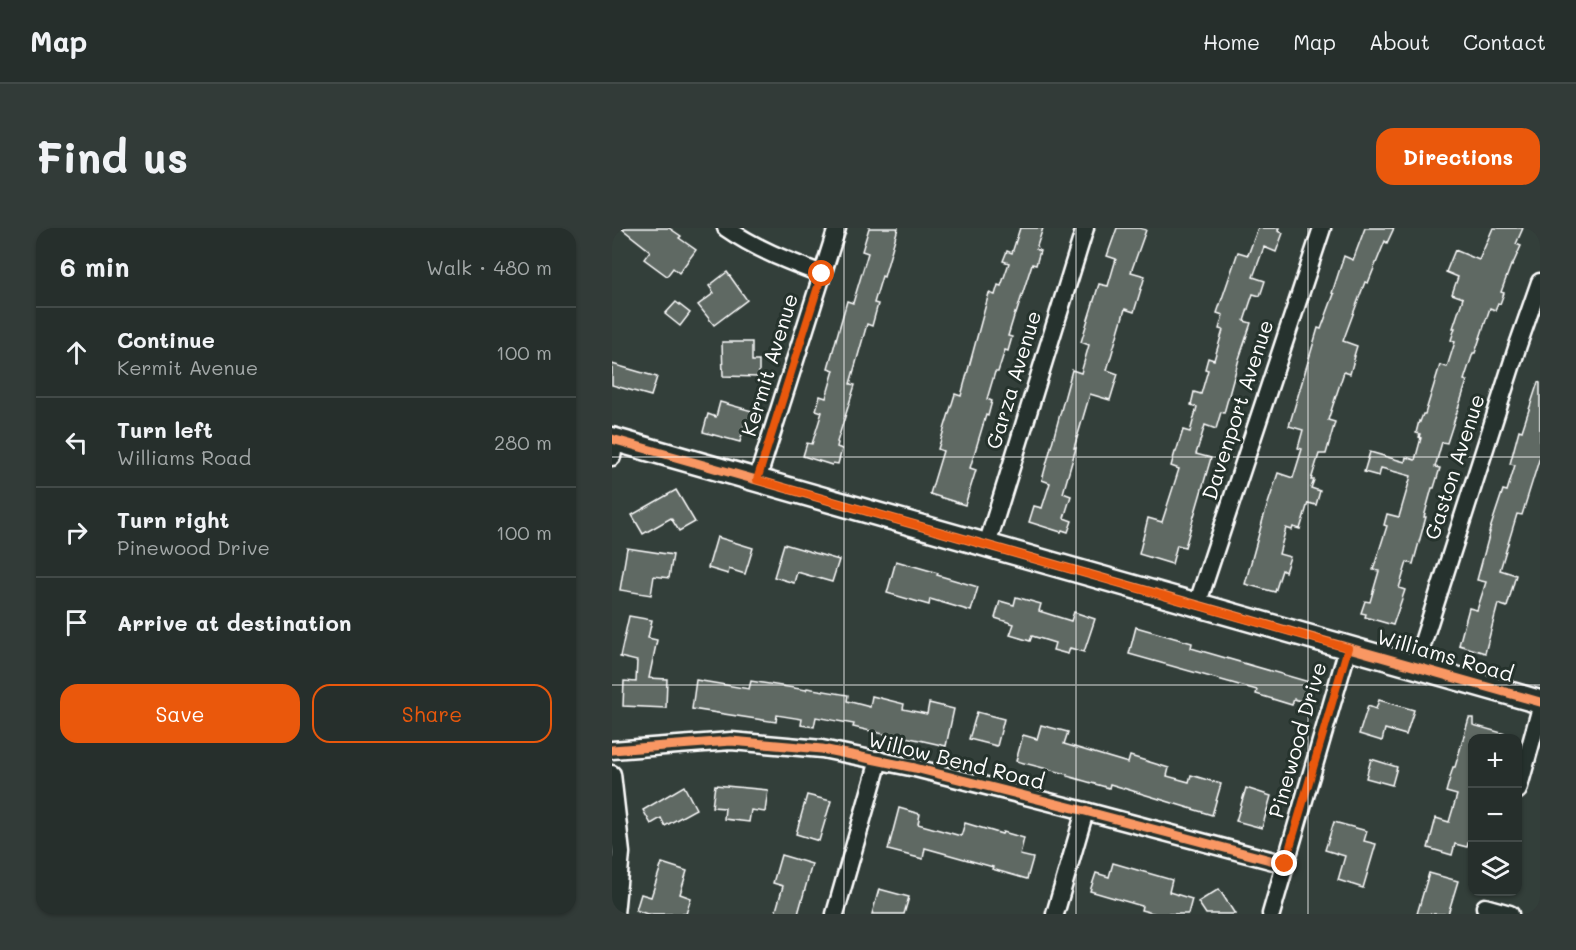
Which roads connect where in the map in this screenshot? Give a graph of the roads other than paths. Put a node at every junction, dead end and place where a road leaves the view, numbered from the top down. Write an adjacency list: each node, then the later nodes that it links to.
1 (726, 228): 5 (street)
2 (837, 228): 5 (street, Kermit Avenue)
3 (1085, 228): 9 (street, Garza Avenue)
4 (1322, 228): 10 (street, Davenport Avenue)
5 (822, 274): 8 (street, Kermit Avenue)
6 (1540, 282): 12 (street, Gaston Avenue)
7 (613, 446): 8 (street, Williams Road)
8 (757, 480): 9 (street, Williams Road)
9 (987, 545): 10 (street, Williams Road)
10 (1197, 605): 11 (street, Williams Road)
11 (1348, 648): 12 (street, Williams Road); 20 (street, Pinewood Drive)
12 (1415, 667): 13 (street, Williams Road)
13 (1540, 702)
14 (1540, 711): 18 (street)
15 (612, 750): 16 (street, Willow Bend Road)
16 (879, 760): 19 (street, Willow Bend Road); 23 (street)
17 (612, 774): 22 (street)
18 (1519, 788)
19 (1085, 811): 20 (street, Willow Bend Road); 24 (street)
20 (1285, 864): 25 (street, Pinewood Drive)
21 (1485, 904): 26 (street)
22 (615, 914)
23 (835, 914)
24 (1055, 914)
25 (1271, 914)
26 (1510, 914)

